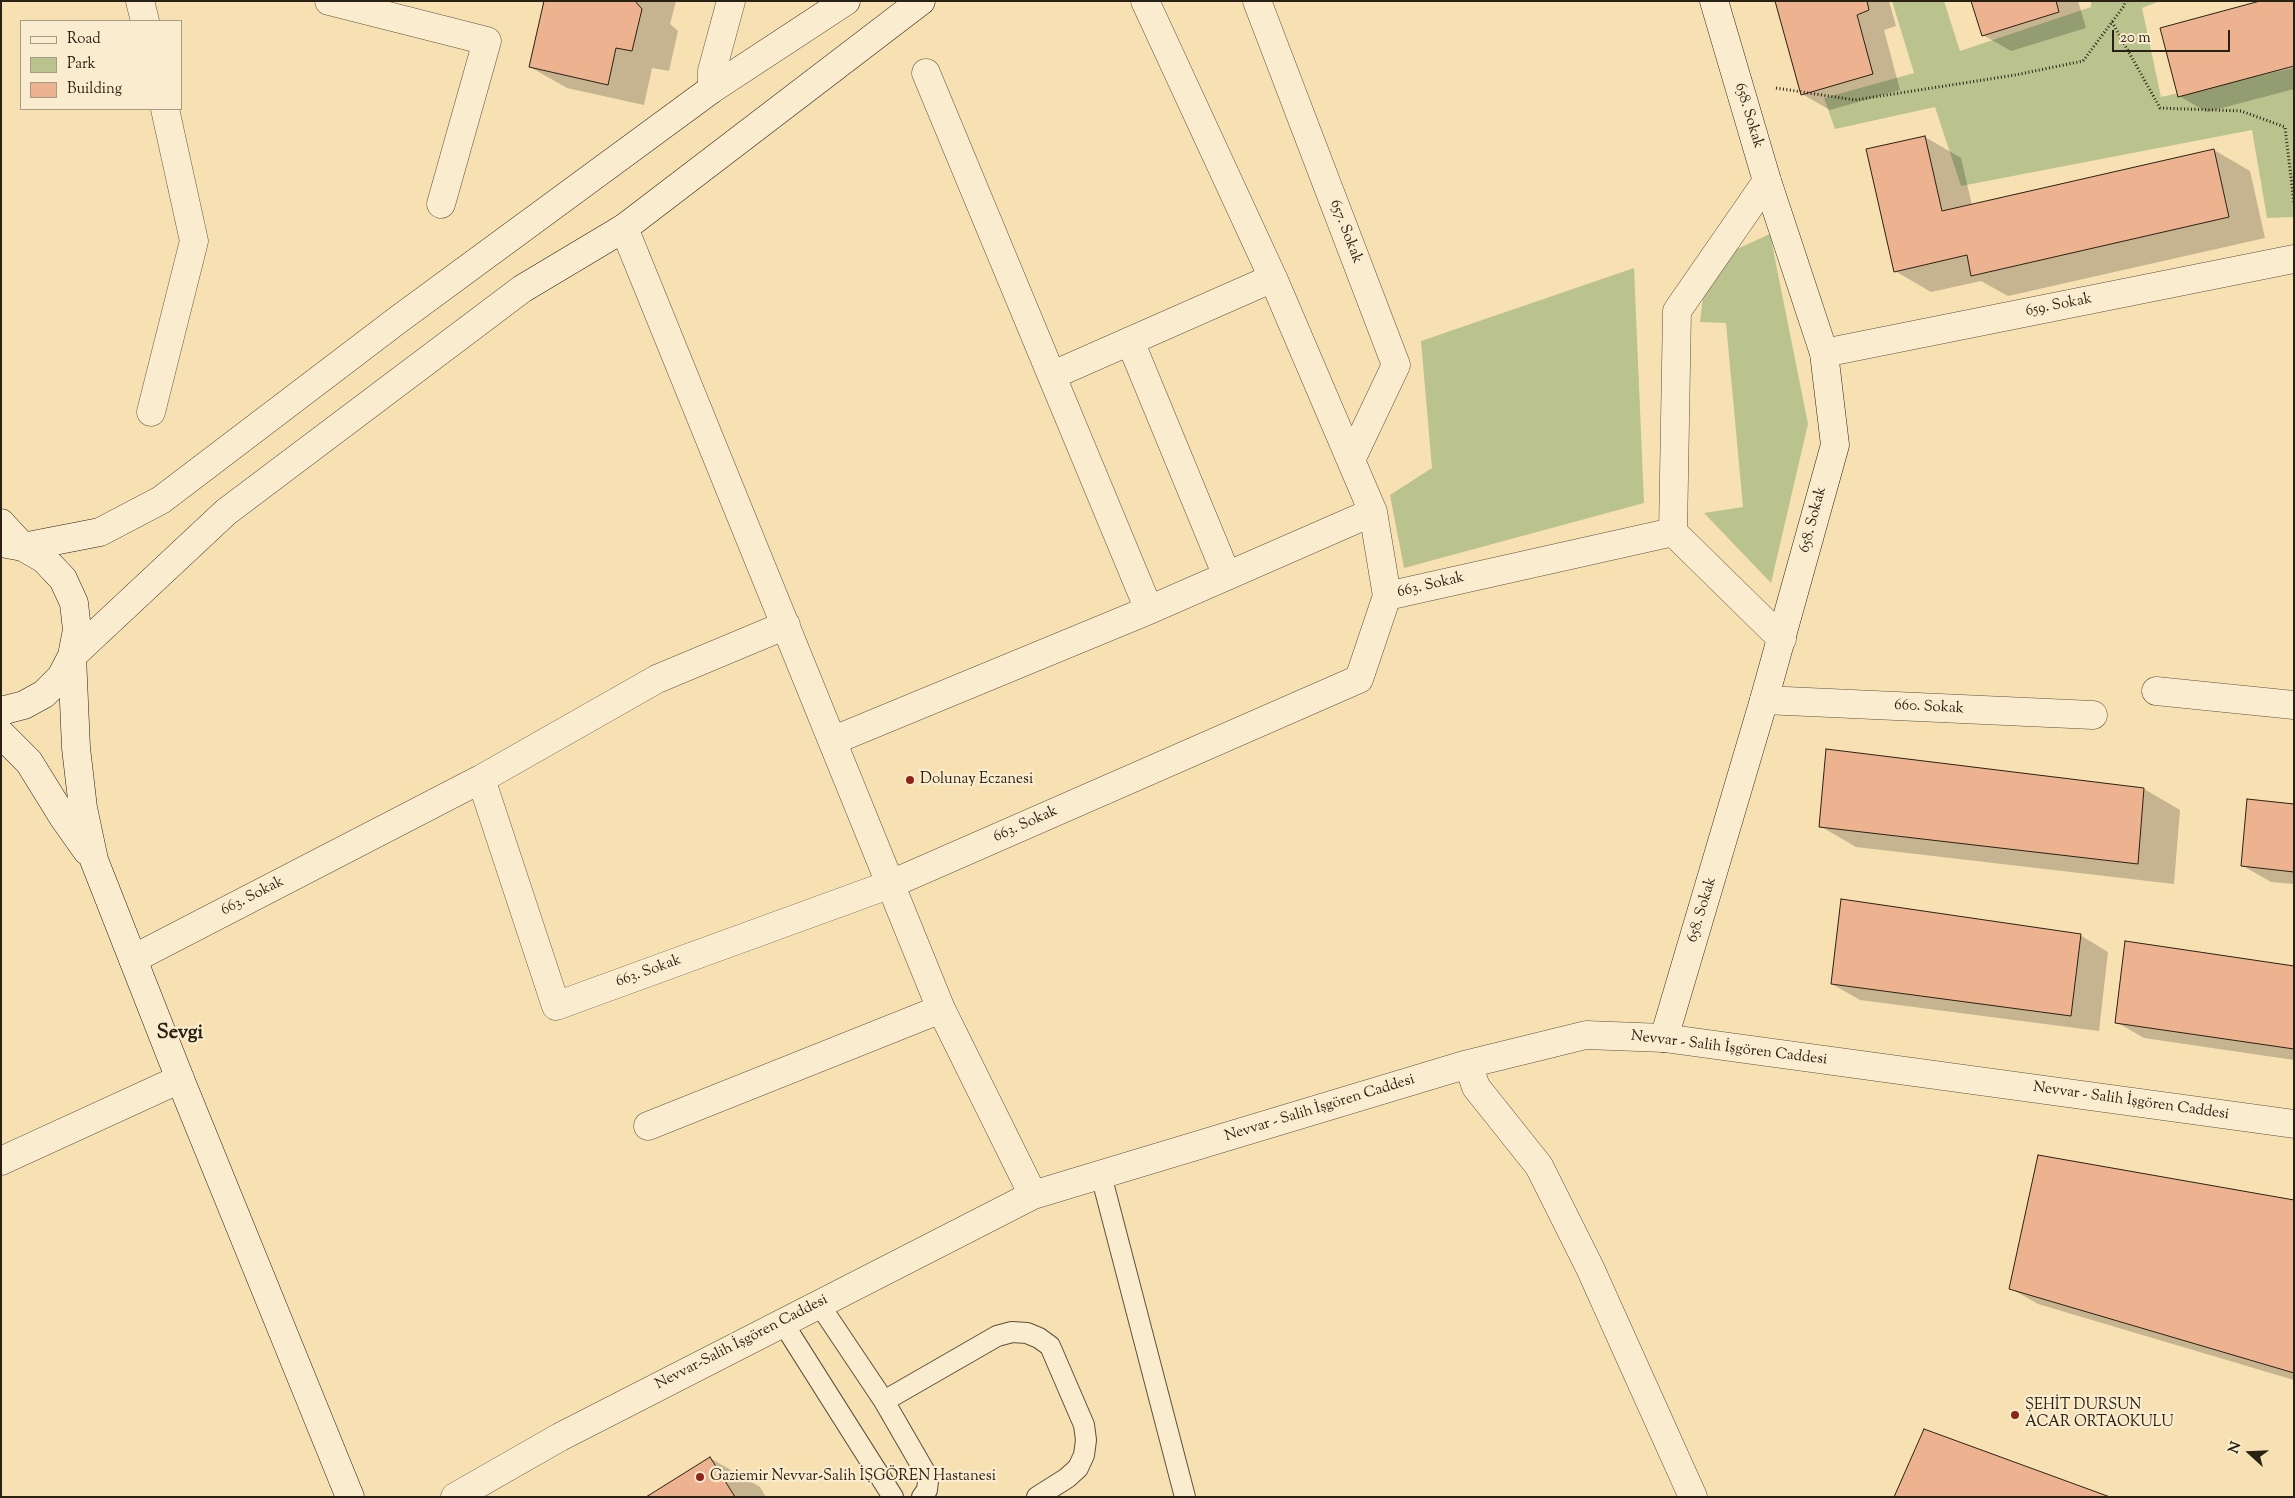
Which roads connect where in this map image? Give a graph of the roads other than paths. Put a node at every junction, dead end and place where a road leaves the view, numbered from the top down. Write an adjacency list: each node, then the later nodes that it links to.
1 (140, 1): 9 (street)
2 (329, 1): 14 (street)
3 (731, 1): 11 (street)
4 (846, 1): 11 (street)
5 (921, 1): 15 (street)
6 (1145, 1): 17 (street)
7 (1257, 1): 22 (street, 657. Sokak)
8 (1714, 1): 13 (street, 658. Sokak)
9 (145, 20)
10 (926, 73): 20 (street)
11 (712, 89): 26 (street)
12 (165, 110): 21 (street)
13 (1767, 181): 19 (street, 658. Sokak); 25 (street)
14 (441, 204)
15 (624, 228): 30 (street); 32 (street)
16 (2294, 259): 19 (street, 659. Sokak)
17 (1273, 278): 18 (street); 22 (street)
18 (1130, 341): 20 (street); 27 (street)
19 (1824, 353): 31 (street, 658. Sokak)
20 (1053, 374): 29 (street)
21 (151, 412)
22 (1351, 460): 23 (street)
23 (1374, 512): 27 (street); 28 (street)
24 (1, 523): 26 (street)
25 (1673, 532): 28 (street, 663. Sokak); 31 (street)
26 (12, 545): 32 (street)
27 (1227, 576): 29 (street)
28 (1387, 596): 42 (street, 663. Sokak)
29 (1149, 610): 39 (street)
30 (786, 625): 39 (street); 40 (street, 663. Sokak)
31 (1782, 639): 34 (street, 658. Sokak)
32 (72, 656): 36 (street); 41 (street)
33 (2156, 691): 35 (street)
34 (1764, 700): 37 (street, 660. Sokak); 45 (street, 658. Sokak)
35 (2294, 705)
36 (1, 711)
37 (2093, 716)
38 (1, 734): 41 (street)
39 (832, 741): 42 (street)
40 (481, 779): 42 (street, 663. Sokak); 43 (street, 663. Sokak)
41 (94, 860): 43 (street)
42 (891, 884): 44 (street)
43 (132, 959): 47 (street)
44 (941, 1009): 49 (street); 52 (street)
45 (1664, 1038): 46 (street, Nevvar - Salih İşgören Caddesi); 48 (street, Nevvar - Salih İşgören Caddesi)
46 (1468, 1064): 51 (street, Nevvar - Salih İşgören Caddesi); 62 (street)
47 (180, 1079): 50 (street); 56 (street)
48 (2294, 1124)
49 (648, 1126)
50 (1, 1161)
51 (1101, 1175): 52 (street, Nevvar - Salih İşgören Caddesi); 61 (lane)
52 (1033, 1195): 53 (street, Nevvar-Salih İşgören Caddesi)
53 (819, 1304): 54 (street, Nevvar-Salih İşgören Caddesi); 55 (lane)
54 (783, 1323): 57 (street, Nevvar-Salih İşgören Caddesi); 58 (lane)
55 (884, 1401): 59 (lane); 60 (lane)
56 (350, 1497)
57 (455, 1497)
58 (893, 1497)
59 (922, 1497)
60 (1036, 1497)
61 (1185, 1497)
62 (1694, 1497)

